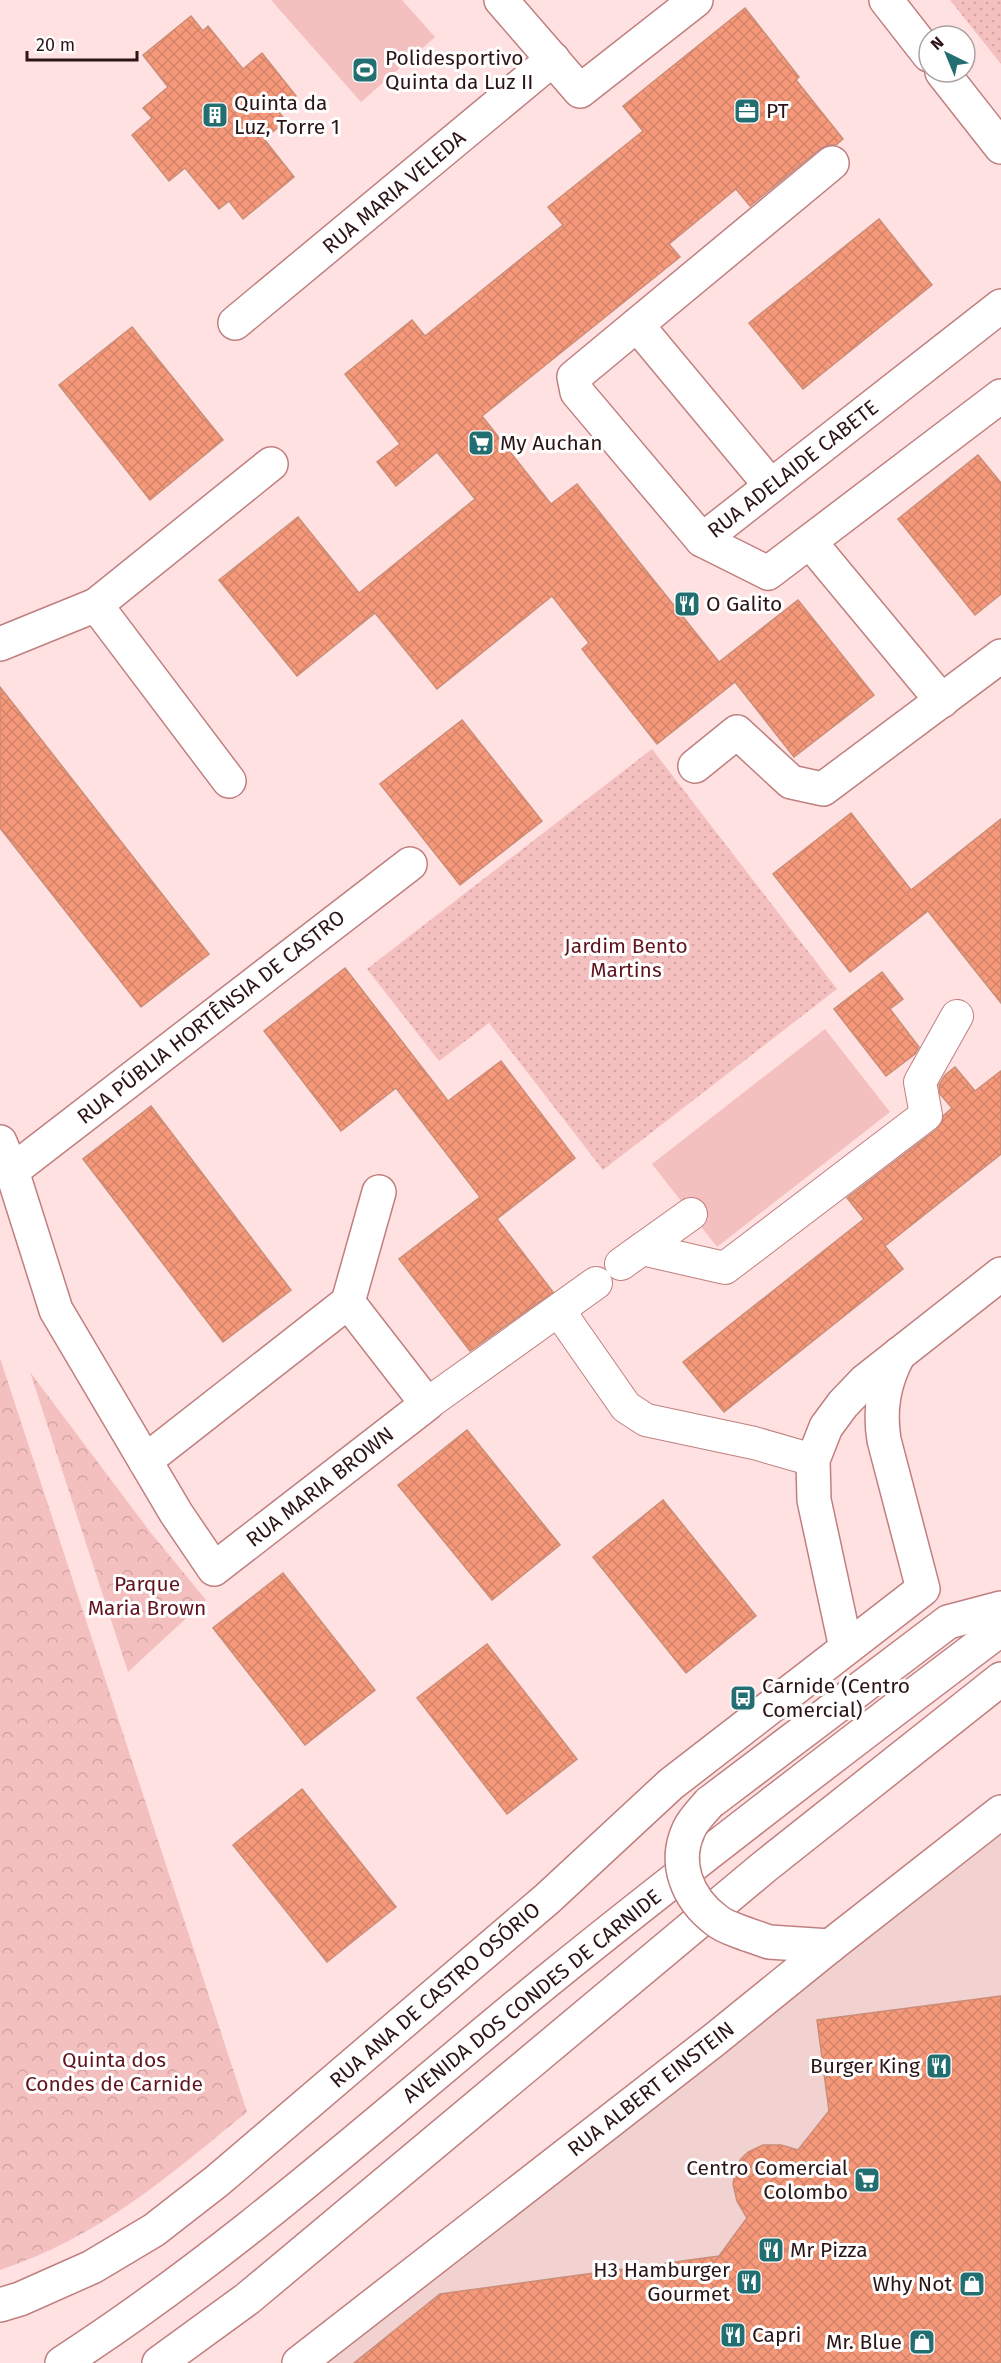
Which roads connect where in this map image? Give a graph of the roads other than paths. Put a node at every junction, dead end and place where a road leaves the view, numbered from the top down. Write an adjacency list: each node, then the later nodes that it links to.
1 (501, 0): 5 (street)
2 (696, 0): 5 (street)
3 (886, 0): 4 (street)
4 (917, 40)
5 (553, 59): 10 (street, RUA MARIA VELEDA)
6 (951, 84): 7 (street)
7 (1001, 147)
8 (832, 163): 11 (street)
9 (1001, 306): 14 (street, RUA ADELAIDE CABETE)
10 (235, 323)
11 (637, 325): 14 (street); 15 (street)
12 (1001, 396): 16 (street, RUA ADELAIDE CABETE)
13 (271, 464): 17 (street)
14 (771, 486): 15 (street, RUA ADELAIDE CABETE)
15 (702, 540): 16 (street, RUA ADELAIDE CABETE)
16 (810, 542): 20 (street)
17 (96, 605): 18 (street); 22 (street)
18 (0, 644)
19 (1001, 656): 20 (street)
20 (942, 701): 21 (street)
21 (695, 766)
22 (230, 781)
23 (410, 864): 25 (street, RUA PÚBLIA HORTÊNSIA DE CASTRO)
24 (957, 1016): 27 (street)
25 (6, 1157): 35 (street, RUA MARIA BROWN)
26 (380, 1192): 30 (street)
27 (691, 1214)
28 (1001, 1274): 32 (street, RUA ANA DE CASTRO OSÓRIO)
29 (596, 1282): 31 (street)
30 (348, 1302): 33 (street); 35 (street)
31 (559, 1311): 33 (street); 34 (street)
32 (899, 1354): 34 (street, RUA ANA DE CASTRO OSÓRIO); 38 (street, RUA ANA DE CASTRO OSÓRIO)
33 (427, 1404): 35 (street, RUA MARIA BROWN)
34 (813, 1460): 38 (street, RUA ANA DE CASTRO OSÓRIO)
35 (145, 1461)
36 (1001, 1608): 41 (street, bridge)
37 (1001, 1629): 43 (street, AVENIDA DOS CONDES DE CARNIDE)
38 (846, 1648): 42 (street, RUA ANA DE CASTRO OSÓRIO)
39 (1001, 1679): 44 (street)
40 (1001, 1812): 41 (street, RUA ALBERT EINSTEIN)
41 (830, 1946): 45 (street, RUA ALBERT EINSTEIN)
42 (0, 2305)
43 (62, 2363)
44 (159, 2363)
45 (299, 2363)

